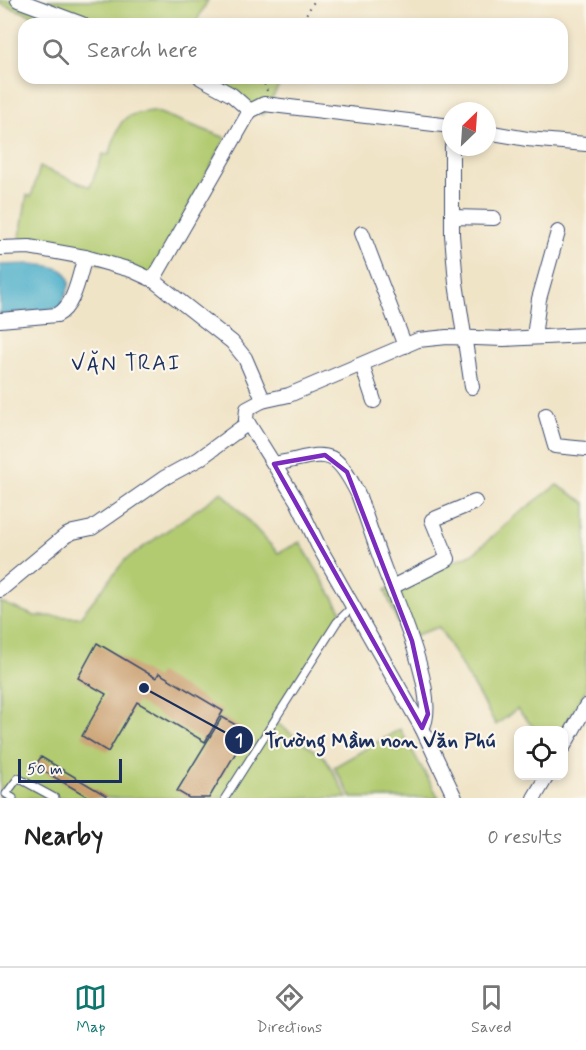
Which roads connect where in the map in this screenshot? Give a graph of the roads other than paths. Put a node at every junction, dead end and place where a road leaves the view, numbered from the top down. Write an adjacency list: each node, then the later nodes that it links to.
1 (18, 0): 2 (street)
2 (66, 18)
3 (211, 84): 4 (street)
4 (250, 111): 5 (street); 15 (street)
5 (442, 125)
6 (496, 134): 7 (street)
7 (586, 144)
8 (452, 156): 9 (street)
9 (452, 217): 10 (street); 19 (street)
10 (494, 218)
11 (558, 232): 18 (street)
12 (362, 233): 20 (street)
13 (0, 248): 14 (street)
14 (85, 257): 15 (street); 16 (street)
15 (153, 280): 23 (street)
16 (0, 320)
17 (586, 335): 18 (street)
18 (534, 337): 19 (street)
19 (465, 338): 20 (street); 22 (street)
20 (405, 346): 21 (street)
21 (362, 365): 23 (street); 24 (street)
22 (472, 387)
23 (262, 401): 26 (street)
24 (374, 401)
25 (546, 415): 27 (street)
26 (248, 423): 28 (street); 31 (street)
27 (586, 449)
28 (274, 464): 30 (street); 32 (street)
29 (475, 502): 30 (street)
30 (392, 586): 34 (street)
31 (0, 591)
32 (354, 606): 34 (street); 39 (lane)
33 (586, 706): 35 (street)
34 (422, 728): 40 (street)
35 (568, 739)
36 (545, 780): 41 (street)
37 (13, 798): 38 (lane)
38 (55, 798)
39 (225, 798)
40 (455, 798)
41 (534, 798)

